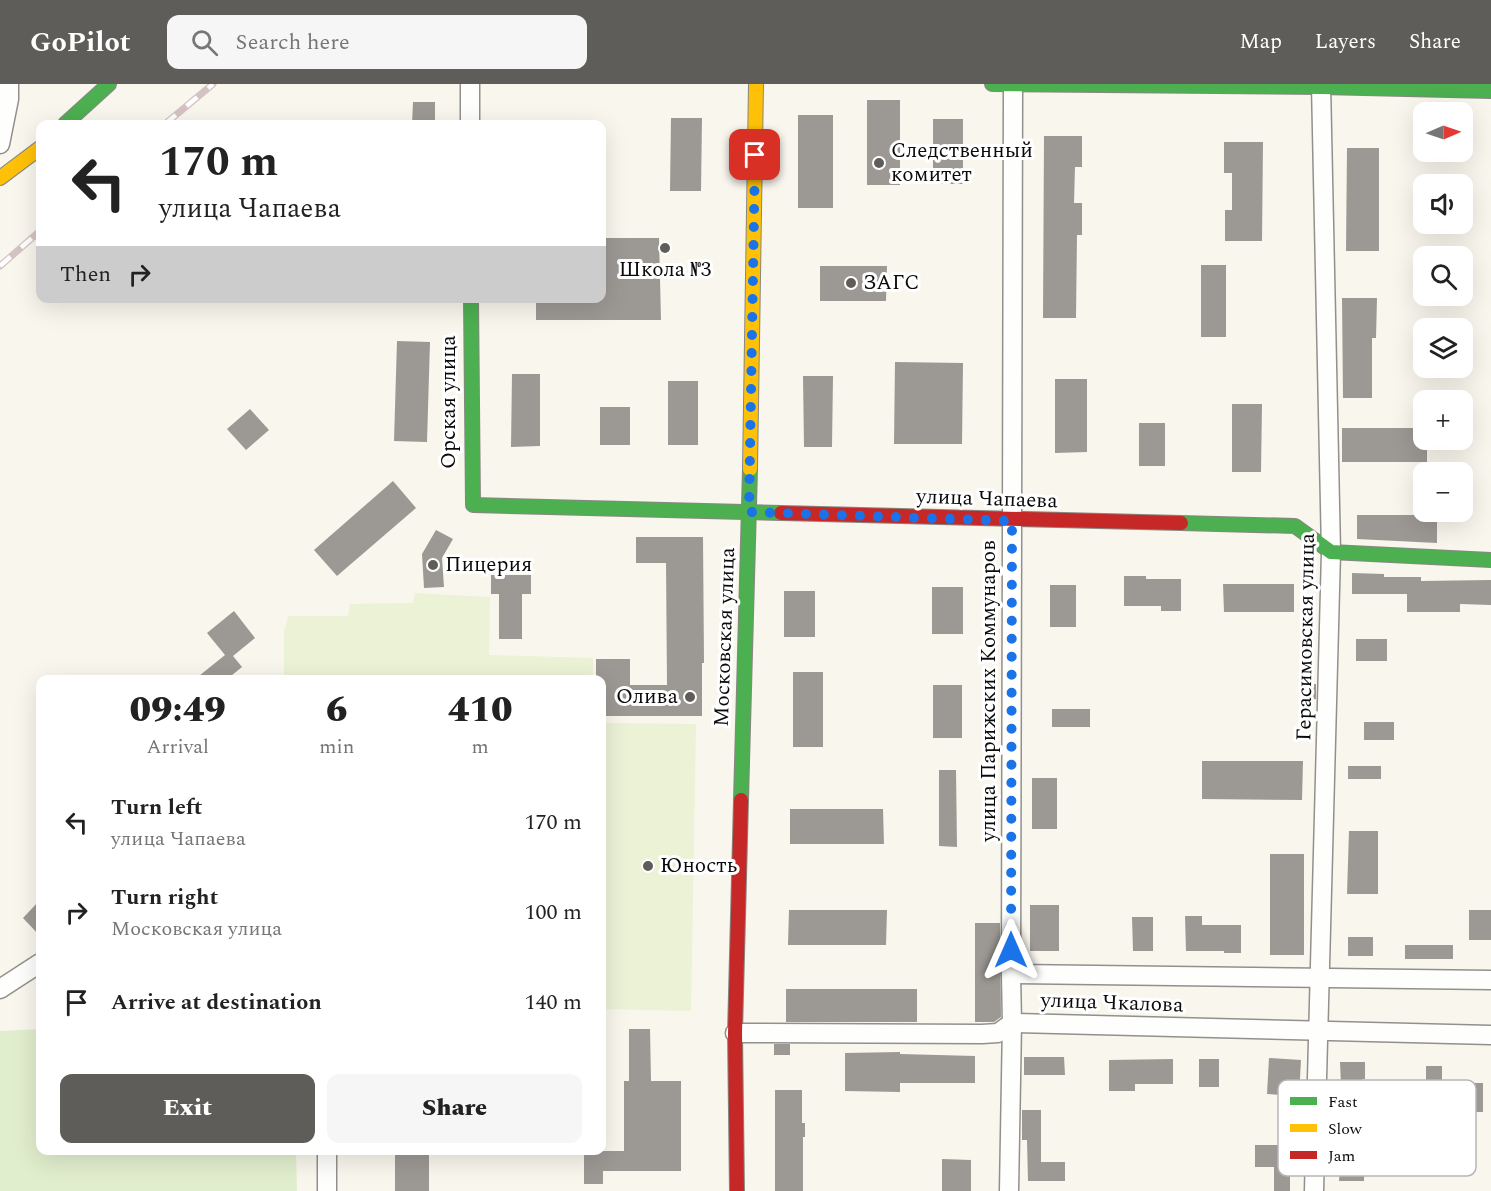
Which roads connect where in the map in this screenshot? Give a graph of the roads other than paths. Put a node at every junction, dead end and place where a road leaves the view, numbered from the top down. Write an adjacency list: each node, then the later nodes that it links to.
1 (9, 84): 11 (street)
2 (109, 84): 9 (street)
3 (470, 84): 10 (street)
4 (756, 84): 16 (street, Московская улица)
5 (992, 84): 6 (street)
6 (1014, 84): 7 (street); 17 (street, улица Парижских Коммунаров)
7 (1321, 86): 8 (street); 18 (street, Герасимовская улица)
8 (1491, 91)
9 (69, 120)
10 (470, 120)
11 (0, 144)
12 (36, 151): 13 (street)
13 (0, 178)
14 (471, 303): 15 (street, Орская улица)
15 (472, 505): 16 (street, улица Чапаева)
16 (749, 512): 17 (street, улица Чапаева); 27 (street, Московская улица)
17 (1012, 521): 18 (street, улица Чапаева); 21 (street, улица Парижских Коммунаров)
18 (1331, 552): 19 (street); 22 (street, Герасимовская улица)
19 (1491, 560)
20 (36, 966): 24 (street)
21 (1011, 974): 22 (street, улица Чкалова); 25 (street, улица Парижских Коммунаров)
22 (1321, 976): 23 (street, улица Чкалова); 26 (street, Герасимовская улица)
23 (1491, 980)
24 (0, 989)
25 (1012, 1023): 26 (street, улица Чкалова); 27 (street, улица Чкалова); 34 (street, улица Парижских Коммунаров)
26 (1319, 1031): 28 (street, улица Чкалова); 29 (street, Герасимовская улица)
27 (735, 1033): 33 (street, Московская улица)
28 (1491, 1035)
29 (1317, 1080)
30 (327, 1155): 32 (street)
31 (1314, 1176): 35 (street, Герасимовская улица)
32 (327, 1191)
33 (737, 1191)
34 (1009, 1191)
35 (1314, 1191)

